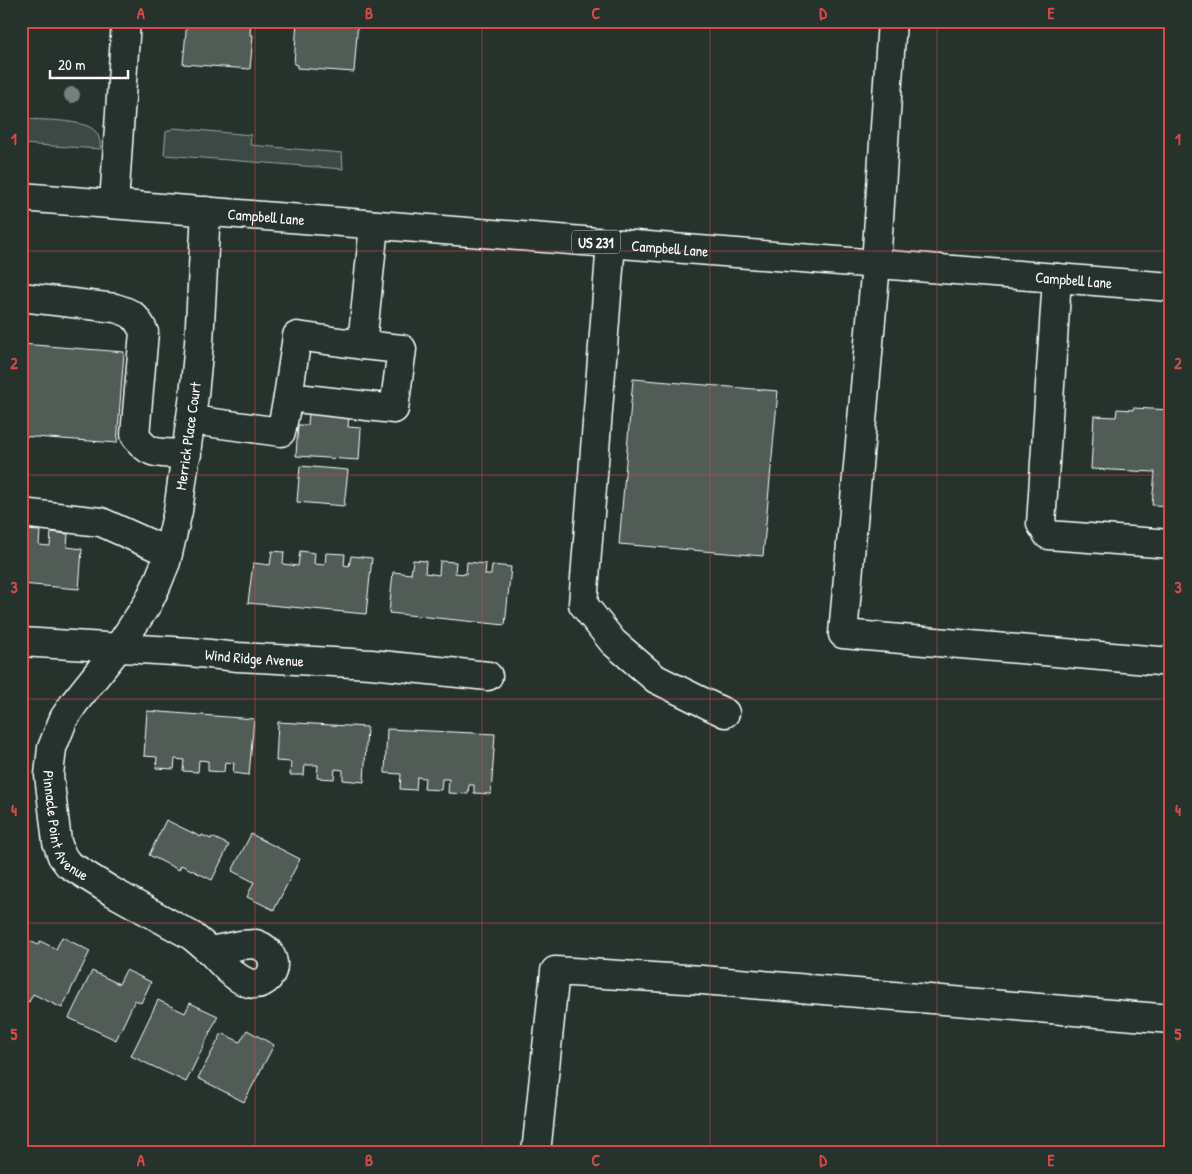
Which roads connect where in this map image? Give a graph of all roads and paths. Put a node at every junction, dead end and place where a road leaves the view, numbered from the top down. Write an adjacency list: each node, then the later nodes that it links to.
1 (126, 21): 4 (street)
2 (892, 21): 8 (street)
3 (21, 197): 4 (street, Campbell Lane / US 231)
4 (114, 204): 5 (street, Campbell Lane / US 231)
5 (206, 211): 6 (street, Campbell Lane / US 231); 14 (street, Merrick Place Court)
6 (374, 225): 7 (street, Campbell Lane / US 231); 12 (street)
7 (611, 243): 8 (street, Campbell Lane / US 231); 23 (street)
8 (876, 264): 9 (street, Campbell Lane / US 231); 21 (street)
9 (1058, 278): 10 (street, Campbell Lane / US 231); 17 (street)
10 (1171, 287)
11 (21, 297): 15 (street)
12 (362, 345): 13 (street); 13 (street)
13 (288, 397): 14 (street)
14 (191, 420): 15 (street, Merrick Place Court)
15 (187, 454): 18 (street, Merrick Place Court)
16 (21, 513): 18 (street)
17 (1171, 544)
18 (168, 552): 20 (street, Merrick Place Court)
19 (21, 642): 20 (street, Wind Ridge Avenue)
20 (118, 648): 22 (street, Wind Ridge Avenue); 24 (street, Pinnacle Point Avenue)
21 (1171, 662)
22 (488, 676)
23 (724, 713)
24 (210, 951)
25 (1171, 1019): 26 (street)
26 (536, 1153)

